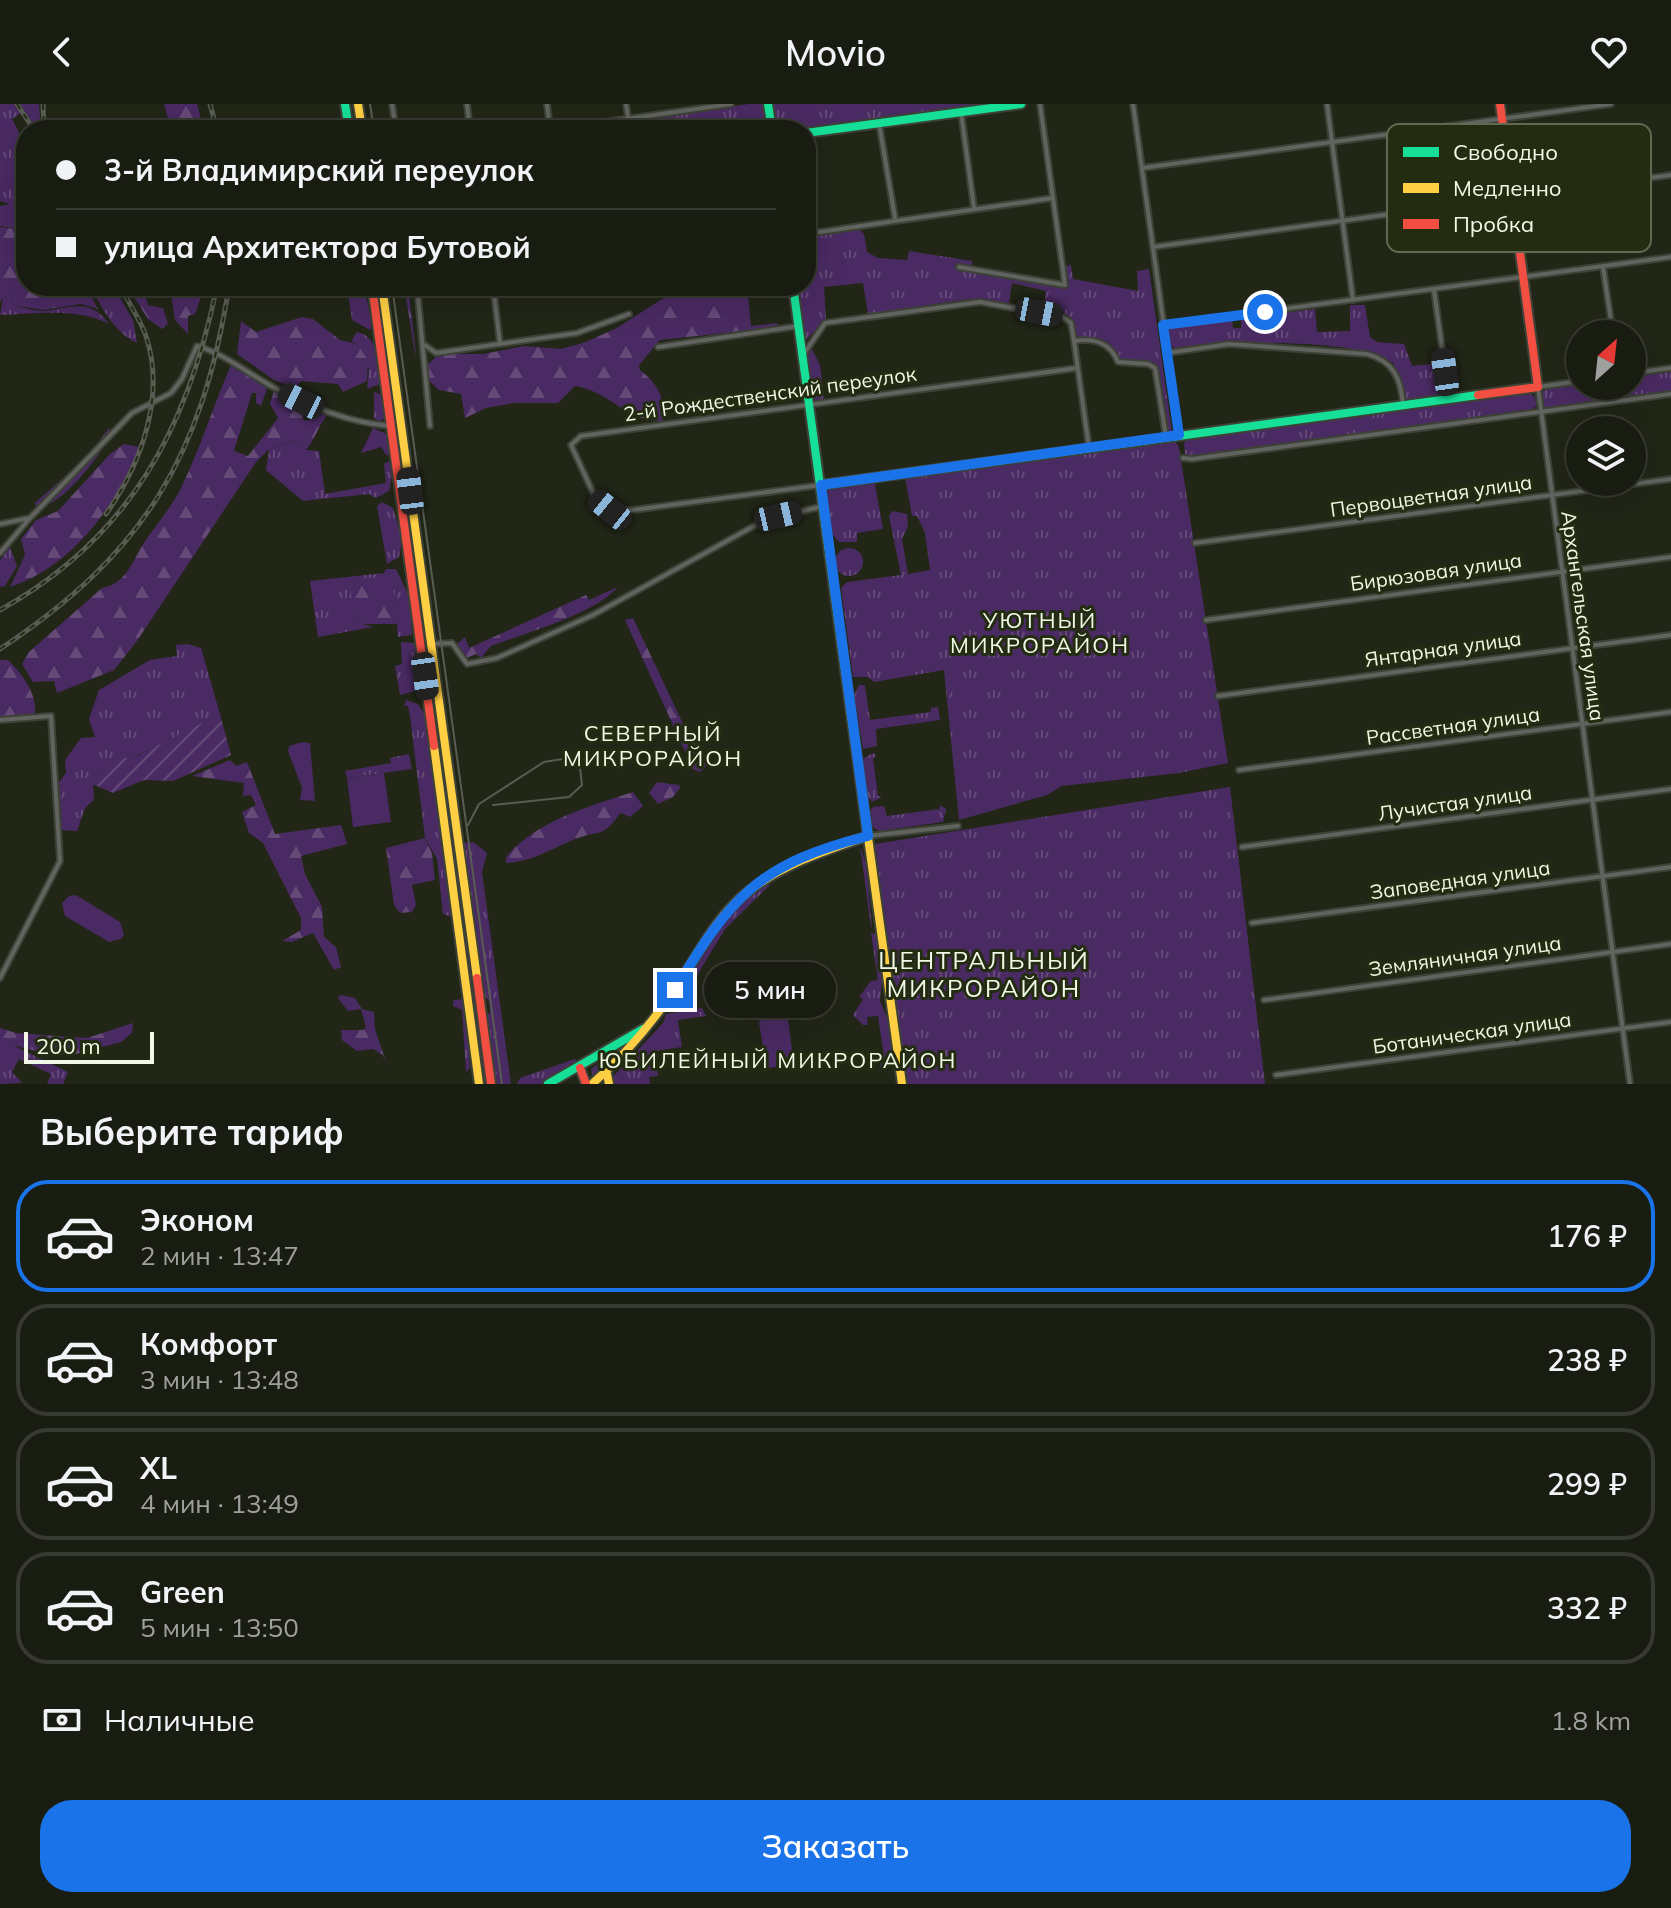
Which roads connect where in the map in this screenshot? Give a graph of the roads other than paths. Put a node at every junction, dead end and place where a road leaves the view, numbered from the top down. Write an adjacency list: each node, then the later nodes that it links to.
1 (626, 104): 10 (street)
2 (731, 104): 10 (street)
3 (1021, 104): 9 (main road)
4 (1040, 104): 22 (street)
5 (1133, 104): 19 (street)
6 (1327, 104): 18 (street)
7 (1500, 104): 11 (main road, Архангельская улица)
8 (1611, 104): 11 (street)
9 (961, 112): 13 (main road); 23 (street)
10 (628, 118): 12 (street)
11 (1503, 119): 14 (street); 15 (main road, Архангельская улица)
12 (615, 120)
13 (879, 123): 16 (main road); 25 (street)
14 (1466, 124)
15 (1504, 124)
16 (816, 132)
17 (1387, 135): 18 (street)
18 (1332, 142): 19 (street); 26 (street)
19 (1142, 168): 28 (street)
20 (1671, 175): 21 (street)
21 (1651, 178)
22 (1053, 198): 23 (street); 31 (street)
23 (974, 208): 25 (street)
24 (1387, 215): 26 (street)
25 (895, 218): 27 (street)
26 (1343, 221): 28 (street); 40 (street)
27 (816, 232)
28 (1153, 247): 43 (street)
29 (1521, 252): 33 (main road, Архангельская улица)
30 (1671, 257): 32 (street)
31 (959, 267)
32 (1603, 267): 33 (street); 42 (street)
33 (1524, 277): 34 (street); 55 (main road, Архангельская улица)
34 (1434, 290): 40 (street); 57 (street)
35 (373, 296): 61 (main road)
36 (383, 296): 79 (main road)
37 (418, 296): 47 (street)
38 (494, 296): 46 (street)
39 (794, 296): 44 (main road)
40 (1353, 300): 43 (street)
41 (629, 314): 46 (street)
42 (1611, 320)
43 (1163, 325): 49 (street)
44 (799, 326): 48 (street); 50 (main road)
45 (1074, 341): 50 (street); 51 (street); 64 (street)
46 (500, 343): 47 (street)
47 (425, 345): 62 (street)
48 (658, 347)
49 (1167, 353): 59 (street); 63 (street)
50 (803, 355): 58 (main road)
51 (1077, 368): 58 (street, 2-й Рождественский переулок); 65 (street)
52 (1671, 368): 53 (street)
53 (1646, 371)
54 (1566, 383): 55 (street)
55 (1538, 387): 57 (main road); 60 (street, Архангельская улица)
56 (1671, 394): 60 (street)
57 (1449, 399): 59 (main road)
58 (810, 404): 68 (main road); 68 (street, 2-й Рождественский переулок)
59 (1403, 405): 63 (main road)
60 (1540, 411): 66 (street); 69 (street, Архангельская улица)
61 (390, 426): 71 (street); 93 (main road)
62 (430, 426)
63 (1179, 435): 64 (main road)
64 (1166, 437): 65 (main road)
65 (1089, 448): 68 (main road)
66 (1183, 458)
67 (1671, 479): 69 (street, Первоцветная улица)
68 (821, 485): 70 (main road)
69 (1551, 495): 73 (street, Первоцветная улица); 76 (street, Архангельская улица)
70 (823, 506): 79 (street); 89 (main road)
71 (30, 518): 72 (street); 74 (street)
72 (0, 524)
73 (1195, 543)
74 (0, 553)
75 (1671, 557): 76 (street, Бирюзовая улица)
76 (1562, 572): 77 (street, Бирюзовая улица); 80 (street, Архангельская улица)
77 (1206, 620)
78 (1671, 635): 80 (street, Янтарная улица)
79 (431, 644): 93 (main road)
80 (1572, 648): 81 (street, Янтарная улица); 84 (street, Архангельская улица)
81 (1218, 696)
82 (1671, 712): 84 (street, Рассветная улица)
83 (0, 720): 97 (street)
84 (1582, 724): 85 (street, Рассветная улица); 87 (street, Архангельская улица)
85 (1239, 770)
86 (1671, 789): 87 (street, Лучистая улица)
87 (1593, 800): 90 (street, Лучистая улица); 92 (street, Архангельская улица)
88 (958, 826): 89 (street)
89 (868, 836): 100 (main road); 112 (main road)
90 (1242, 847)
91 (1671, 867): 92 (street, Заповедная улица)
92 (1602, 877): 94 (street, Заповедная улица); 96 (street, Архангельская улица)
93 (463, 917): 107 (main road); 108 (main road)
94 (1252, 923)
95 (1671, 944): 96 (street, Земляничная улица)
96 (1613, 952): 98 (street, Земляничная улица); 101 (street, Архангельская улица)
97 (0, 978)
98 (1264, 1000)
99 (1671, 1022): 101 (street, Ботаническая улица)
100 (644, 1029): 102 (main road); 103 (main road)
101 (1622, 1029): 106 (street, Ботаническая улица); 113 (street, Архангельская улица)
102 (612, 1049): 103 (main road); 104 (main road)
103 (622, 1059): 105 (main road)
104 (580, 1068): 109 (main road); 110 (main road)
105 (607, 1074): 110 (main road); 111 (main road)
106 (1276, 1075)
107 (476, 1084)
108 (491, 1084)
109 (548, 1084)
110 (589, 1084)
111 (609, 1084)
112 (902, 1084)
113 (1630, 1084)

